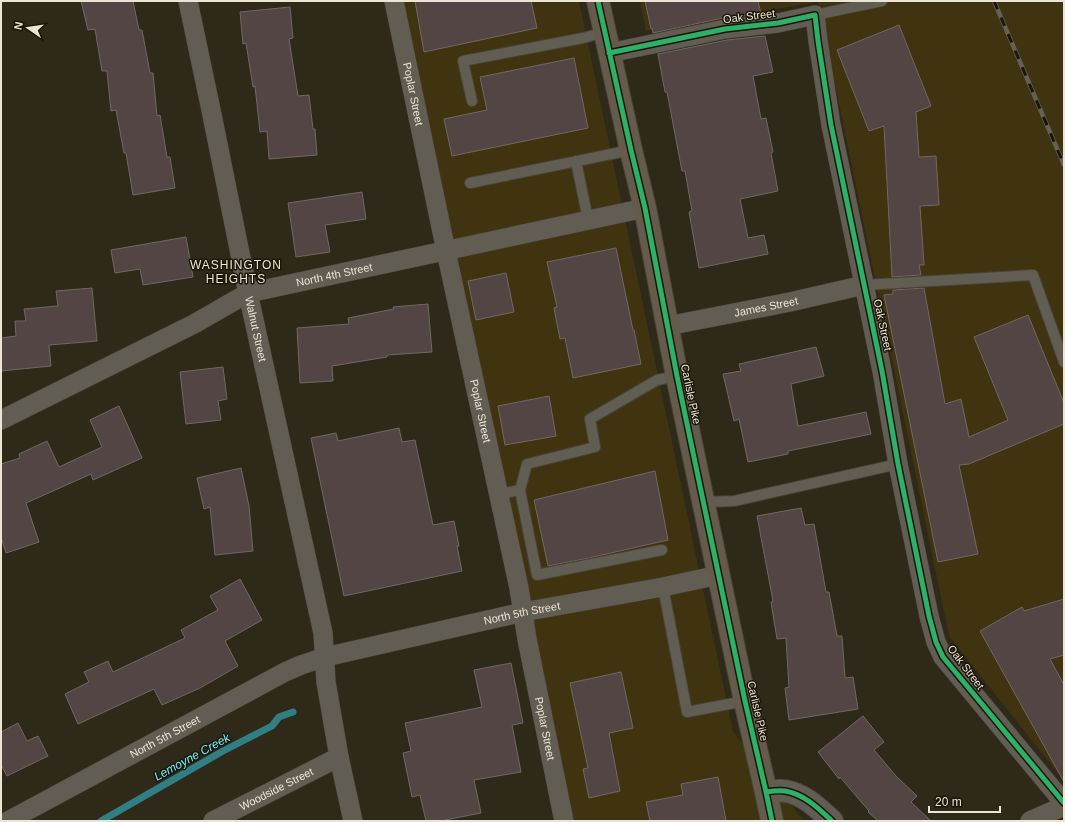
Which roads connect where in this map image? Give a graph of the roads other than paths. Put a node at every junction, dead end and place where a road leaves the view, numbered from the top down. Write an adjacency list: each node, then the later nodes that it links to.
1 (188, 1): 15 (street, Walnut Street)
2 (394, 1): 13 (street, Poplar Street)
3 (598, 1): 6 (main road, Carlisle Pike)
4 (882, 1): 5 (lane)
5 (815, 15): 6 (street, Oak Street); 14 (street, Oak Street)
6 (607, 42): 7 (lane); 8 (main road, Carlisle Pike)
7 (472, 101)
8 (631, 150): 9 (lane); 11 (main road, Carlisle Pike)
9 (576, 161): 10 (lane); 12 (lane)
10 (470, 183)
11 (645, 208): 12 (street, North 4th Street); 16 (main road, Carlisle Pike)
12 (588, 220): 13 (street, North 4th Street)
13 (446, 251): 15 (street, North 4th Street); 22 (street, Poplar Street)
14 (864, 285): 16 (street, James Street); 17 (lane); 20 (street, Oak Street)
15 (248, 293): 19 (street, North 4th Street); 29 (street, Walnut Street)
16 (667, 326): 18 (main road, Carlisle Pike)
17 (1064, 362)
18 (677, 376): 21 (lane); 23 (main road, Carlisle Pike)
19 (1, 420)
20 (898, 464): 23 (lane); 33 (street, Oak Street)
21 (520, 490): 22 (lane); 24 (lane)
22 (499, 494): 24 (street, Poplar Street)
23 (703, 502): 26 (main road, Carlisle Pike)
24 (521, 548): 25 (lane); 28 (street, Poplar Street)
25 (662, 550)
26 (719, 575): 27 (street, North 5th Street); 30 (main road, Carlisle Pike)
27 (663, 587): 28 (street, North 5th Street); 30 (lane)
28 (523, 612): 29 (street, North 5th Street); 37 (street, Poplar Street)
29 (325, 657): 31 (street); 34 (street, North 5th Street)
30 (745, 701): 32 (main road, Carlisle Pike)
31 (339, 757): 35 (street, Woodside Street); 36 (street)
32 (766, 792): 38 (main road, Carlisle Pike); 39 (main road)
33 (1064, 804): 40 (street)
34 (8, 821)
35 (213, 821)
36 (353, 821)
37 (564, 821)
38 (772, 821)
39 (832, 821)
40 (1030, 821)

